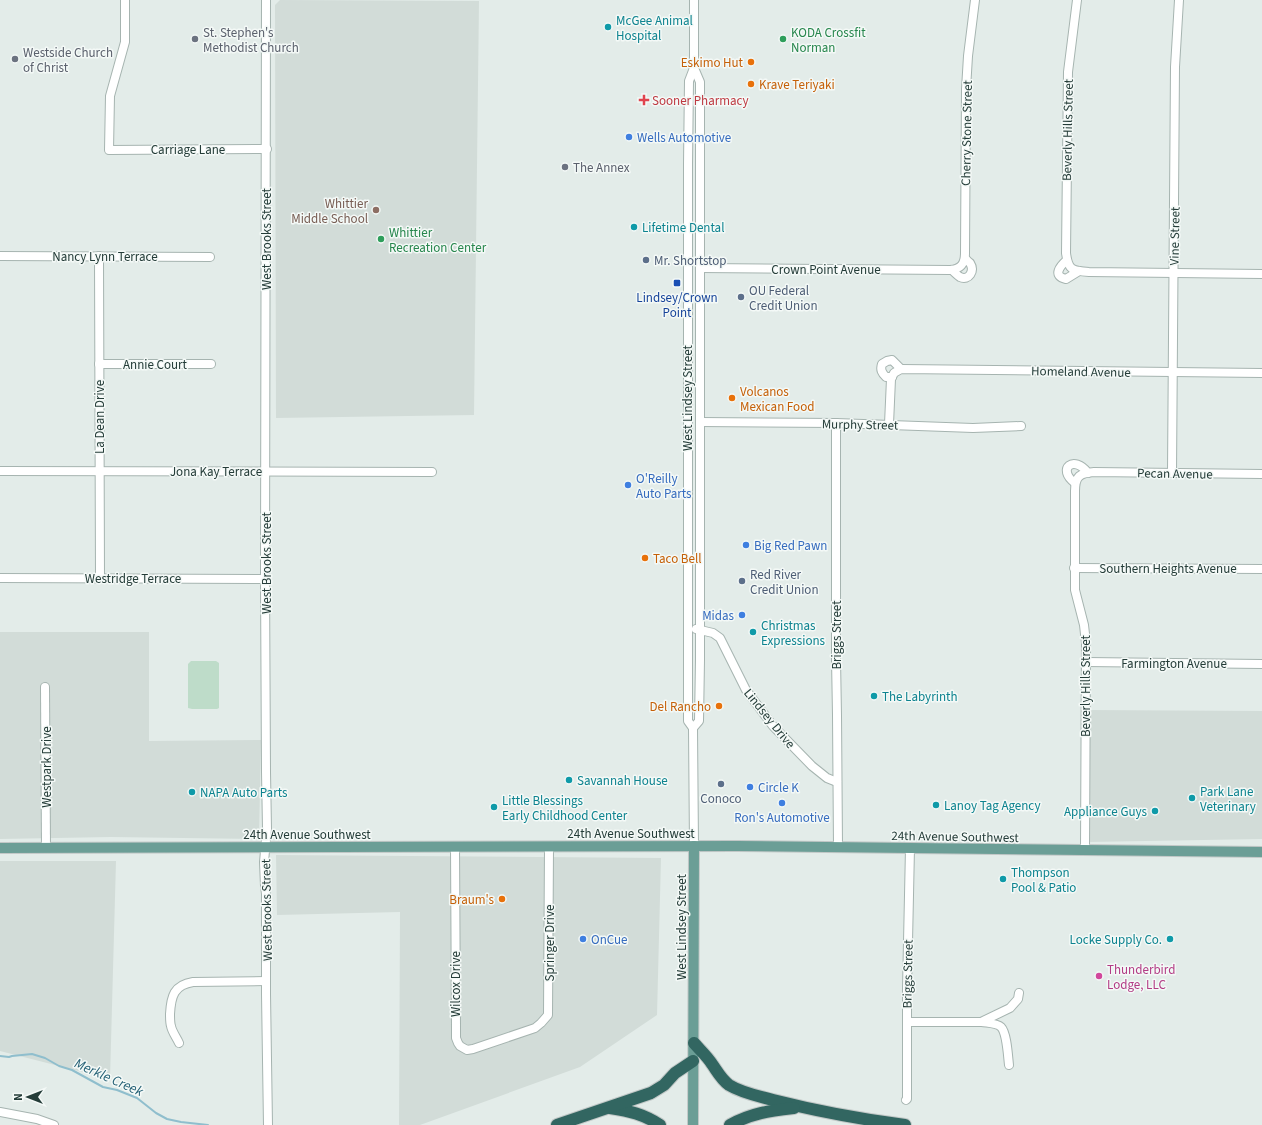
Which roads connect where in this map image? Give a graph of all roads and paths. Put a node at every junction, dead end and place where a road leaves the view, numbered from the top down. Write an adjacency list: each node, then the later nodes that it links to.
1 (125, 0): 8 (street, Carriage Lane)
2 (266, 0): 8 (street, West Brooks Street)
3 (694, 0): 7 (street, West Lindsey Street)
4 (975, 0): 16 (street, Cherry Stone Street)
5 (1077, 0): 17 (street, Beverly Hills Street)
6 (1179, 0): 21 (street, Vine Street)
7 (694, 68): 9 (street, West Lindsey Street); 10 (street, West Lindsey Street)
8 (267, 149): 38 (street, West Brooks Street)
9 (688, 176): 10 (street); 11 (street, West Lindsey Street)
10 (700, 176): 12 (street, West Lindsey Street)
11 (688, 205): 12 (street); 29 (street, West Lindsey Street)
12 (700, 205): 18 (street, West Lindsey Street)
13 (0, 256): 14 (street, Nancy Lynn Terrace)
14 (99, 256): 15 (street, Nancy Lynn Terrace); 23 (street, La Dean Drive)
15 (210, 257)
16 (964, 262): 19 (street, Crown Point Avenue); 19 (street, Crown Point Avenue)
17 (1068, 264): 20 (street); 20 (street, Beverly Hills Street)
18 (700, 268): 19 (street, Crown Point Avenue); 30 (street, West Lindsey Street)
19 (952, 270)
20 (1079, 272): 21 (street)
21 (1174, 272): 22 (street); 26 (street, Vine Street)
22 (1262, 274)
23 (99, 364): 24 (street, Annie Court); 37 (street, La Dean Drive)
24 (211, 364)
25 (901, 369): 26 (street, Homeland Avenue); 28 (street); 28 (street, Homeland Avenue)
26 (1173, 372): 27 (street, Homeland Avenue); 41 (street, Vine Street)
27 (1262, 373)
28 (892, 377): 32 (street)
29 (688, 415): 30 (street, Murphy Street); 34 (street, West Lindsey Street)
30 (700, 418): 31 (street, Murphy Street); 35 (street, West Lindsey Street)
31 (836, 423): 32 (street, Murphy Street); 57 (street, Briggs Street)
32 (889, 424): 33 (street, Murphy Street)
33 (1020, 426)
34 (688, 446): 35 (street); 49 (street, West Lindsey Street)
35 (700, 446): 50 (street, West Lindsey Street)
36 (0, 471): 37 (street, Jona Kay Terrace)
37 (99, 471): 38 (street, Jona Kay Terrace); 47 (street, La Dean Drive)
38 (266, 472): 39 (street, Jona Kay Terrace); 48 (street, West Brooks Street)
39 (432, 472)
40 (1088, 473): 41 (street, Pecan Avenue); 43 (street, Pecan Avenue); 43 (street, Pecan Avenue)
41 (1172, 473): 42 (street, Pecan Avenue)
42 (1262, 474)
43 (1077, 480): 44 (street, Beverly Hills Street)
44 (1074, 568): 45 (street, Southern Heights Avenue); 53 (street, Beverly Hills Street)
45 (1262, 569)
46 (0, 578): 47 (street, Westridge Terrace)
47 (100, 578): 48 (street, Westridge Terrace)
48 (265, 579): 61 (street, West Brooks Street)
49 (688, 628): 50 (street, Lindsey Drive); 51 (street, West Lindsey Street)
50 (700, 629): 52 (street, West Lindsey Street); 57 (street, Lindsey Drive)
51 (688, 660): 52 (street); 56 (street, West Lindsey Street)
52 (700, 660): 56 (street, West Lindsey Street)
53 (1086, 662): 54 (street, Farmington Avenue); 66 (street, Beverly Hills Street)
54 (1262, 664)
55 (45, 687): 60 (street, Westpark Drive)
56 (693, 728): 59 (street, West Lindsey Street)
57 (837, 782): 63 (street, Briggs Street)
58 (455, 846): 61 (main road, 24th Avenue Southwest); 62 (main road, 24th Avenue Southwest); 72 (street, Wilcox Drive)
59 (694, 846): 62 (main road, 24th Avenue Southwest); 63 (main road, 24th Avenue Southwest); 74 (main road, West Lindsey Street)
60 (46, 847): 61 (main road, 24th Avenue Southwest); 64 (main road, 24th Avenue Southwest)
61 (265, 847): 68 (street, West Brooks Street)
62 (549, 847): 72 (street, Springer Drive)
63 (838, 847): 65 (main road, 24th Avenue Southwest)
64 (0, 848)
65 (910, 848): 66 (main road, 24th Avenue Southwest); 70 (street, Briggs Street)
66 (1085, 849): 67 (main road, 24th Avenue Southwest)
67 (1262, 852)
68 (266, 981): 73 (street); 82 (street, West Brooks Street)
69 (1019, 993): 71 (street)
70 (907, 1022): 71 (street); 77 (street, Briggs Street)
71 (981, 1022): 76 (street)
72 (530, 1030)
73 (179, 1043)
74 (694, 1043): 75 (main road, West Lindsey Street); 78 (highway)
75 (693, 1061): 79 (highway); 85 (main road, West Lindsey Street)
76 (1009, 1065)
77 (906, 1100)
78 (801, 1107): 86 (highway); 87 (highway)
79 (607, 1108): 83 (highway); 84 (highway)
80 (0, 1112): 81 (street)
81 (54, 1125)
82 (268, 1125)
83 (557, 1125)
84 (660, 1125)
85 (693, 1125)
86 (730, 1125)
87 (905, 1125)

